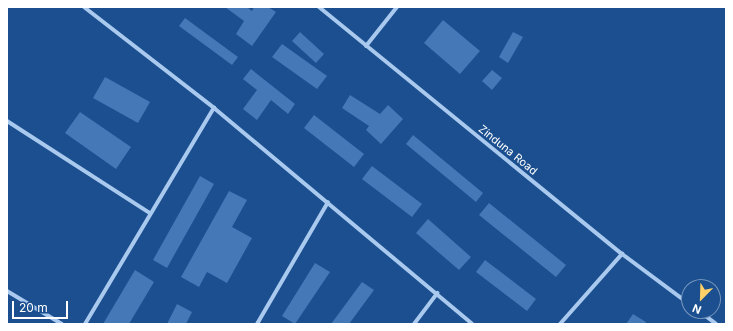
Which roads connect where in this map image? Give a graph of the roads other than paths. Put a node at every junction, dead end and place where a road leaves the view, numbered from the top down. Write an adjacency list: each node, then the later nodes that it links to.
1 (84, 7): 5 (street)
2 (319, 7): 4 (street, Zinduna Road)
3 (397, 7): 4 (street)
4 (366, 46): 9 (street, Zinduna Road)
5 (214, 108): 7 (street); 8 (street)
6 (7, 121): 8 (street)
7 (328, 202): 11 (street); 15 (street)
8 (150, 213): 14 (street)
9 (622, 254): 12 (street, Zinduna Road); 18 (street)
10 (7, 290): 13 (street)
11 (437, 293): 16 (street); 17 (street)
12 (681, 298)
13 (62, 324)
14 (85, 324)
15 (257, 324)
16 (414, 324)
17 (472, 324)
18 (560, 324)

